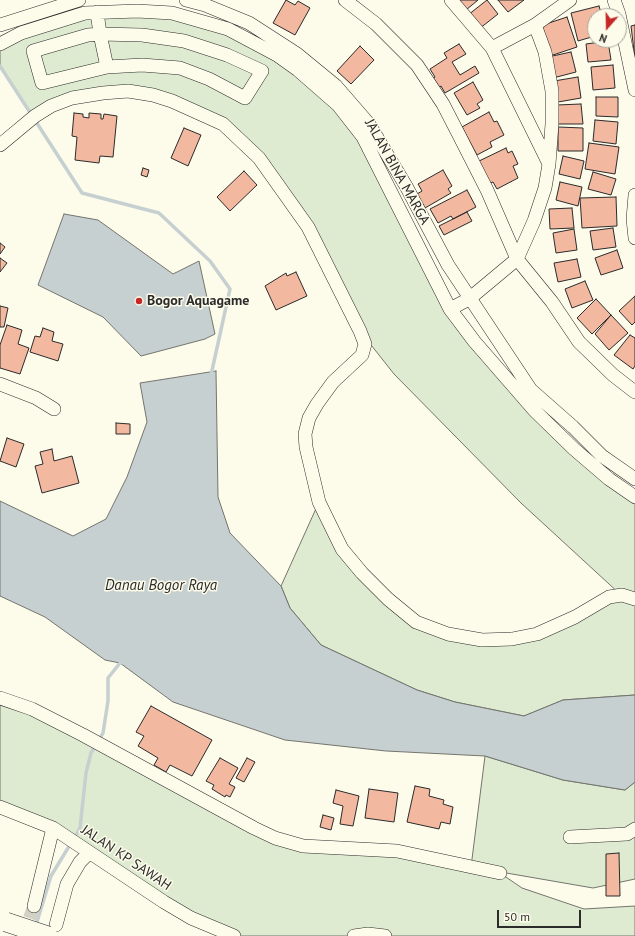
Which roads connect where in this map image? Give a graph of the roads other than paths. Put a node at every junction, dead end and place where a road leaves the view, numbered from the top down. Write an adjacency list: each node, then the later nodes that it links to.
1 (80, 0): 7 (street); 8 (street)
2 (186, 0): 20 (street, JALAN BINA MARGA)
3 (345, 0): 19 (street)
4 (451, 0): 12 (street)
5 (614, 0): 14 (street)
6 (563, 2): 9 (street)
7 (91, 12): 10 (street); 11 (street, JALAN BINA MARGA); 21 (street, JALAN BINA MARGA)
8 (0, 24)
9 (535, 25): 12 (street); 16 (street)
10 (94, 35): 13 (street); 13 (street); 13 (street)
11 (0, 44)
12 (492, 48): 16 (street)
13 (107, 67)
14 (635, 90)
15 (2, 143): 27 (street)
16 (549, 164): 19 (street)
17 (635, 195): 18 (street)
18 (635, 238)
19 (517, 259): 20 (street); 23 (street)
20 (469, 299): 21 (street); 25 (street, JALAN BINA MARGA)
21 (450, 309): 26 (street, JALAN BINA MARGA)
22 (0, 384): 24 (street)
23 (635, 392)
24 (54, 409)
25 (635, 479)
26 (635, 497)
27 (635, 599)
28 (0, 698): 34 (street)
29 (0, 807): 30 (street, JALAN KP SAWAH)
30 (56, 829): 33 (street, JALAN KP SAWAH); 35 (street)
31 (635, 829): 32 (street)
32 (570, 837)
33 (86, 851): 37 (street); 38 (street, JALAN KP SAWAH)
34 (500, 873)
35 (34, 906)
36 (6, 922): 37 (highway, bridge)
37 (52, 930)
38 (234, 936)
39 (354, 936): 40 (street)
40 (385, 936)

